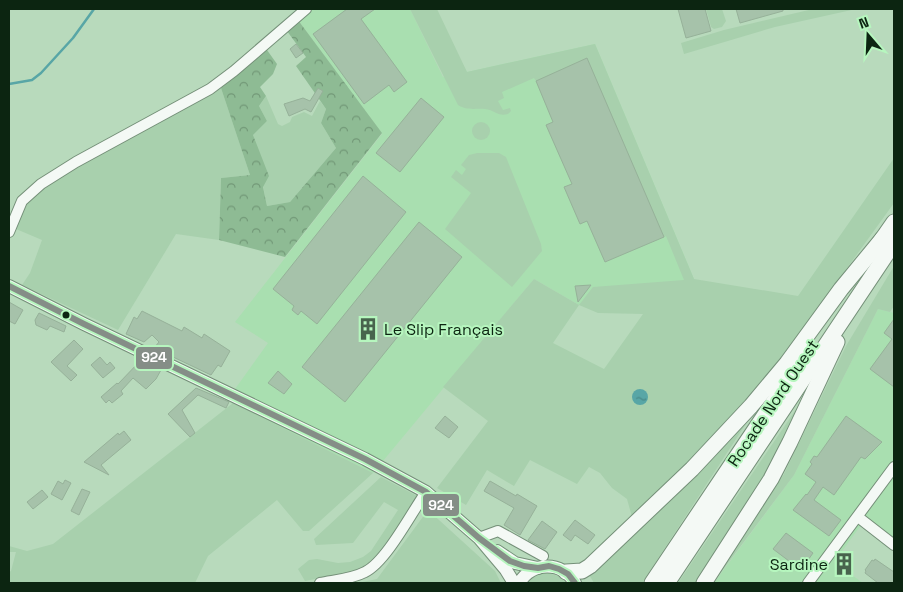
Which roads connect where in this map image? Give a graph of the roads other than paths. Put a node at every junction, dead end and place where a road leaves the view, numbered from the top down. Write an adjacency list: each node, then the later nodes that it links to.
1 (306, 9): 3 (street)
2 (894, 222): 4 (highway, Rocade Nord Ouest)
3 (9, 232)
4 (889, 241): 6 (highway, Rocade Nord Ouest); 12 (highway, Rocade Nord Ouest); 14 (highway)
5 (9, 286): 8 (main road)
6 (842, 322): 12 (highway, Rocade Nord Ouest); 20 (highway)
7 (894, 467): 9 (street)
8 (426, 492): 10 (main road); 15 (street)
9 (858, 517): 11 (street); 21 (street)
10 (479, 538): 13 (main road); 13 (street); 16 (main road)
11 (894, 545)
12 (678, 556): 18 (highway, Rocade Nord Ouest); 19 (highway, Rocade Nord Ouest)
13 (540, 562): 14 (main road); 17 (main road)
14 (573, 580)
15 (320, 583)
16 (514, 583)
17 (519, 583)
18 (652, 583)
19 (667, 583)
20 (704, 583)
21 (808, 583)

